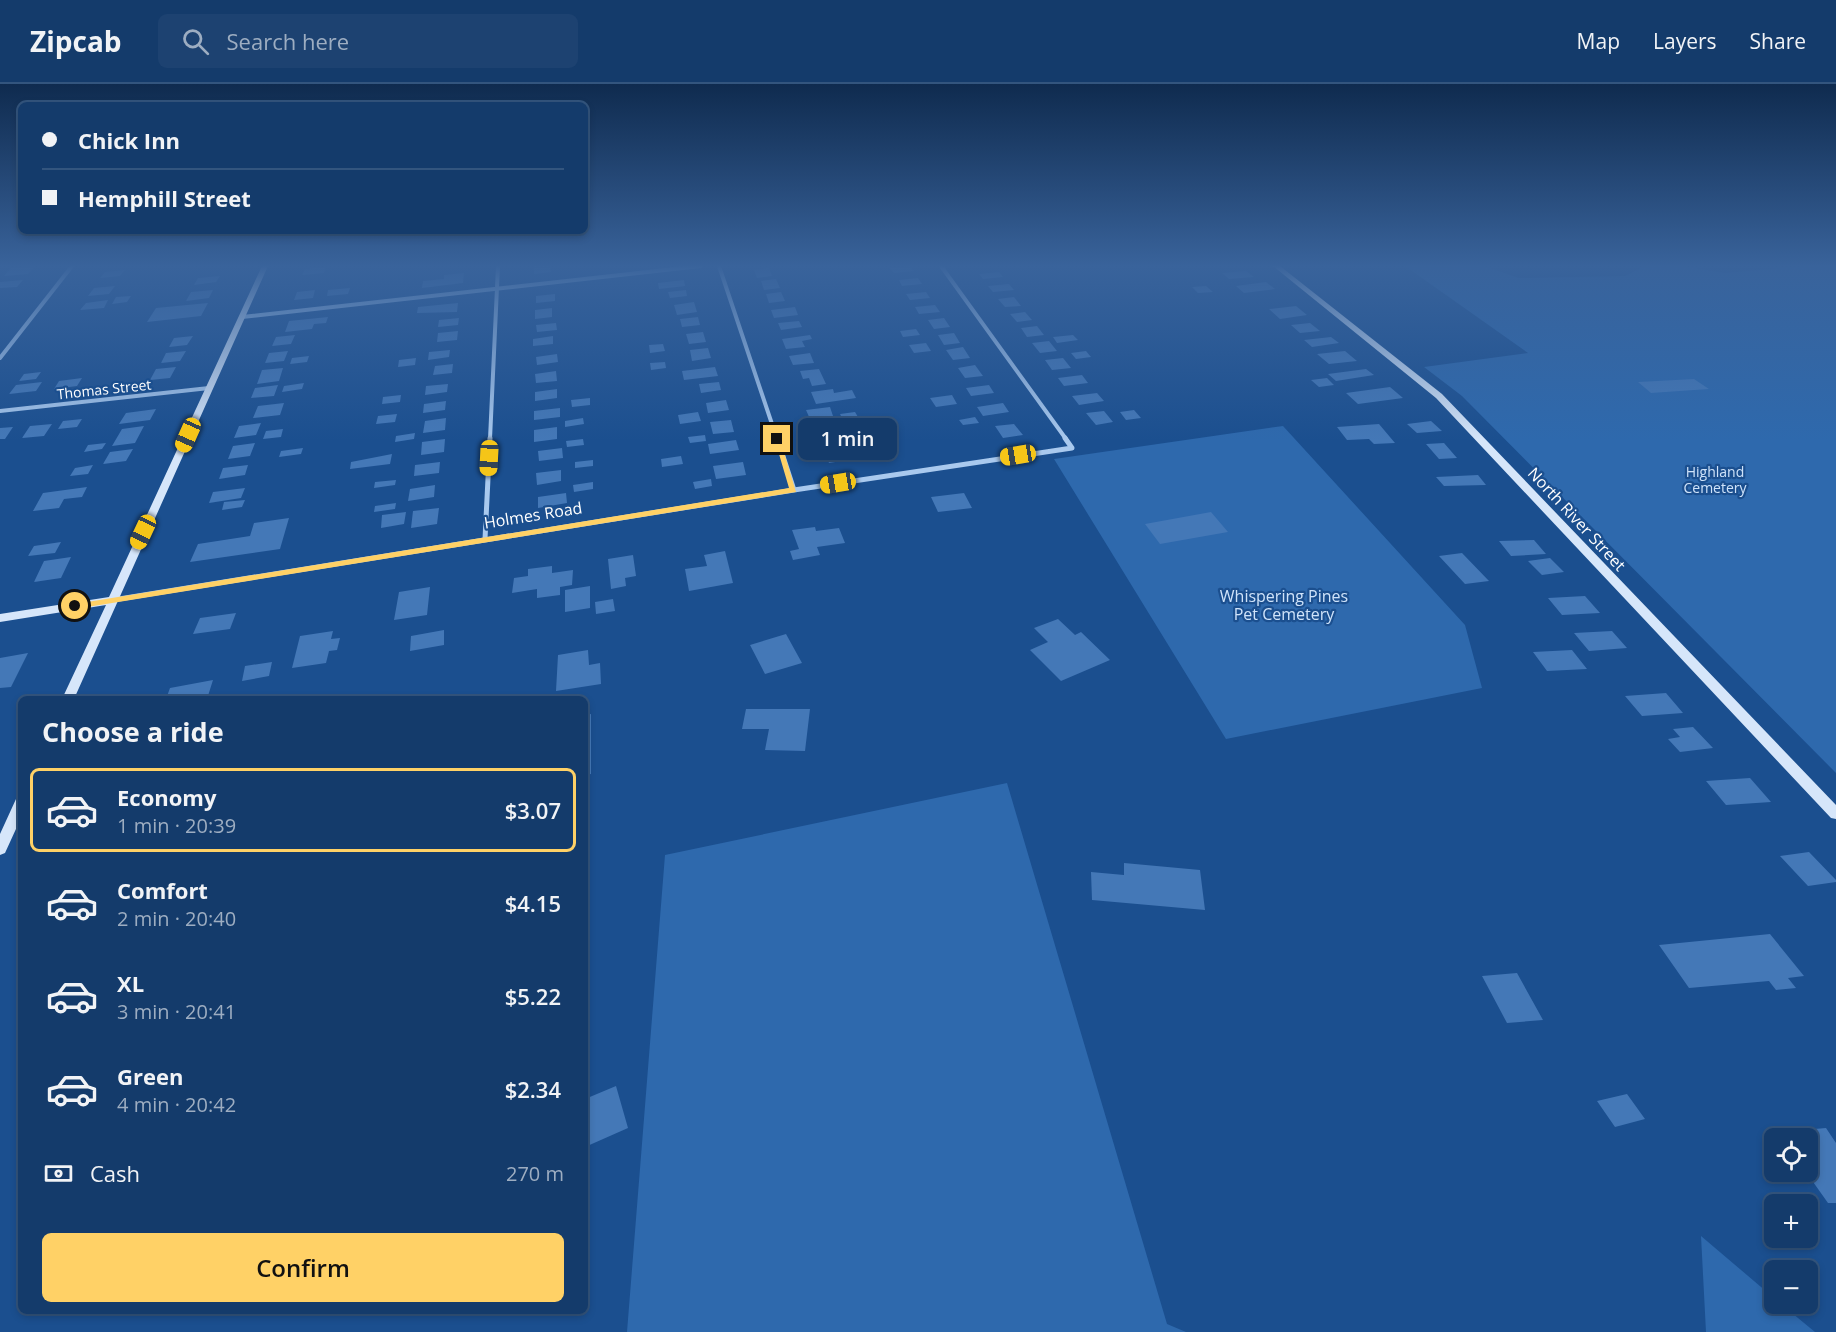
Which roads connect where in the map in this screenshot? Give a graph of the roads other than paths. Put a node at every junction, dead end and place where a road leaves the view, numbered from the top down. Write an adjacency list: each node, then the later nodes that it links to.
1 (26, 324): 7 (street)
2 (239, 324): 8 (main road)
3 (495, 324): 11 (street)
4 (738, 324): 10 (street)
5 (983, 324): 10 (street, Holmes Road)
6 (1349, 324): 16 (main road, North River Street)
7 (0, 358)
8 (209, 388): 9 (street, Thomas Street); 12 (main road)
9 (0, 411)
10 (794, 490): 11 (street, Holmes Road)
11 (485, 539): 12 (street, Holmes Road)
12 (113, 600): 13 (main road, Holmes Road); 14 (main road)
13 (0, 618)
14 (69, 696)
15 (18, 809): 17 (main road)
16 (1836, 813)
17 (0, 849)

